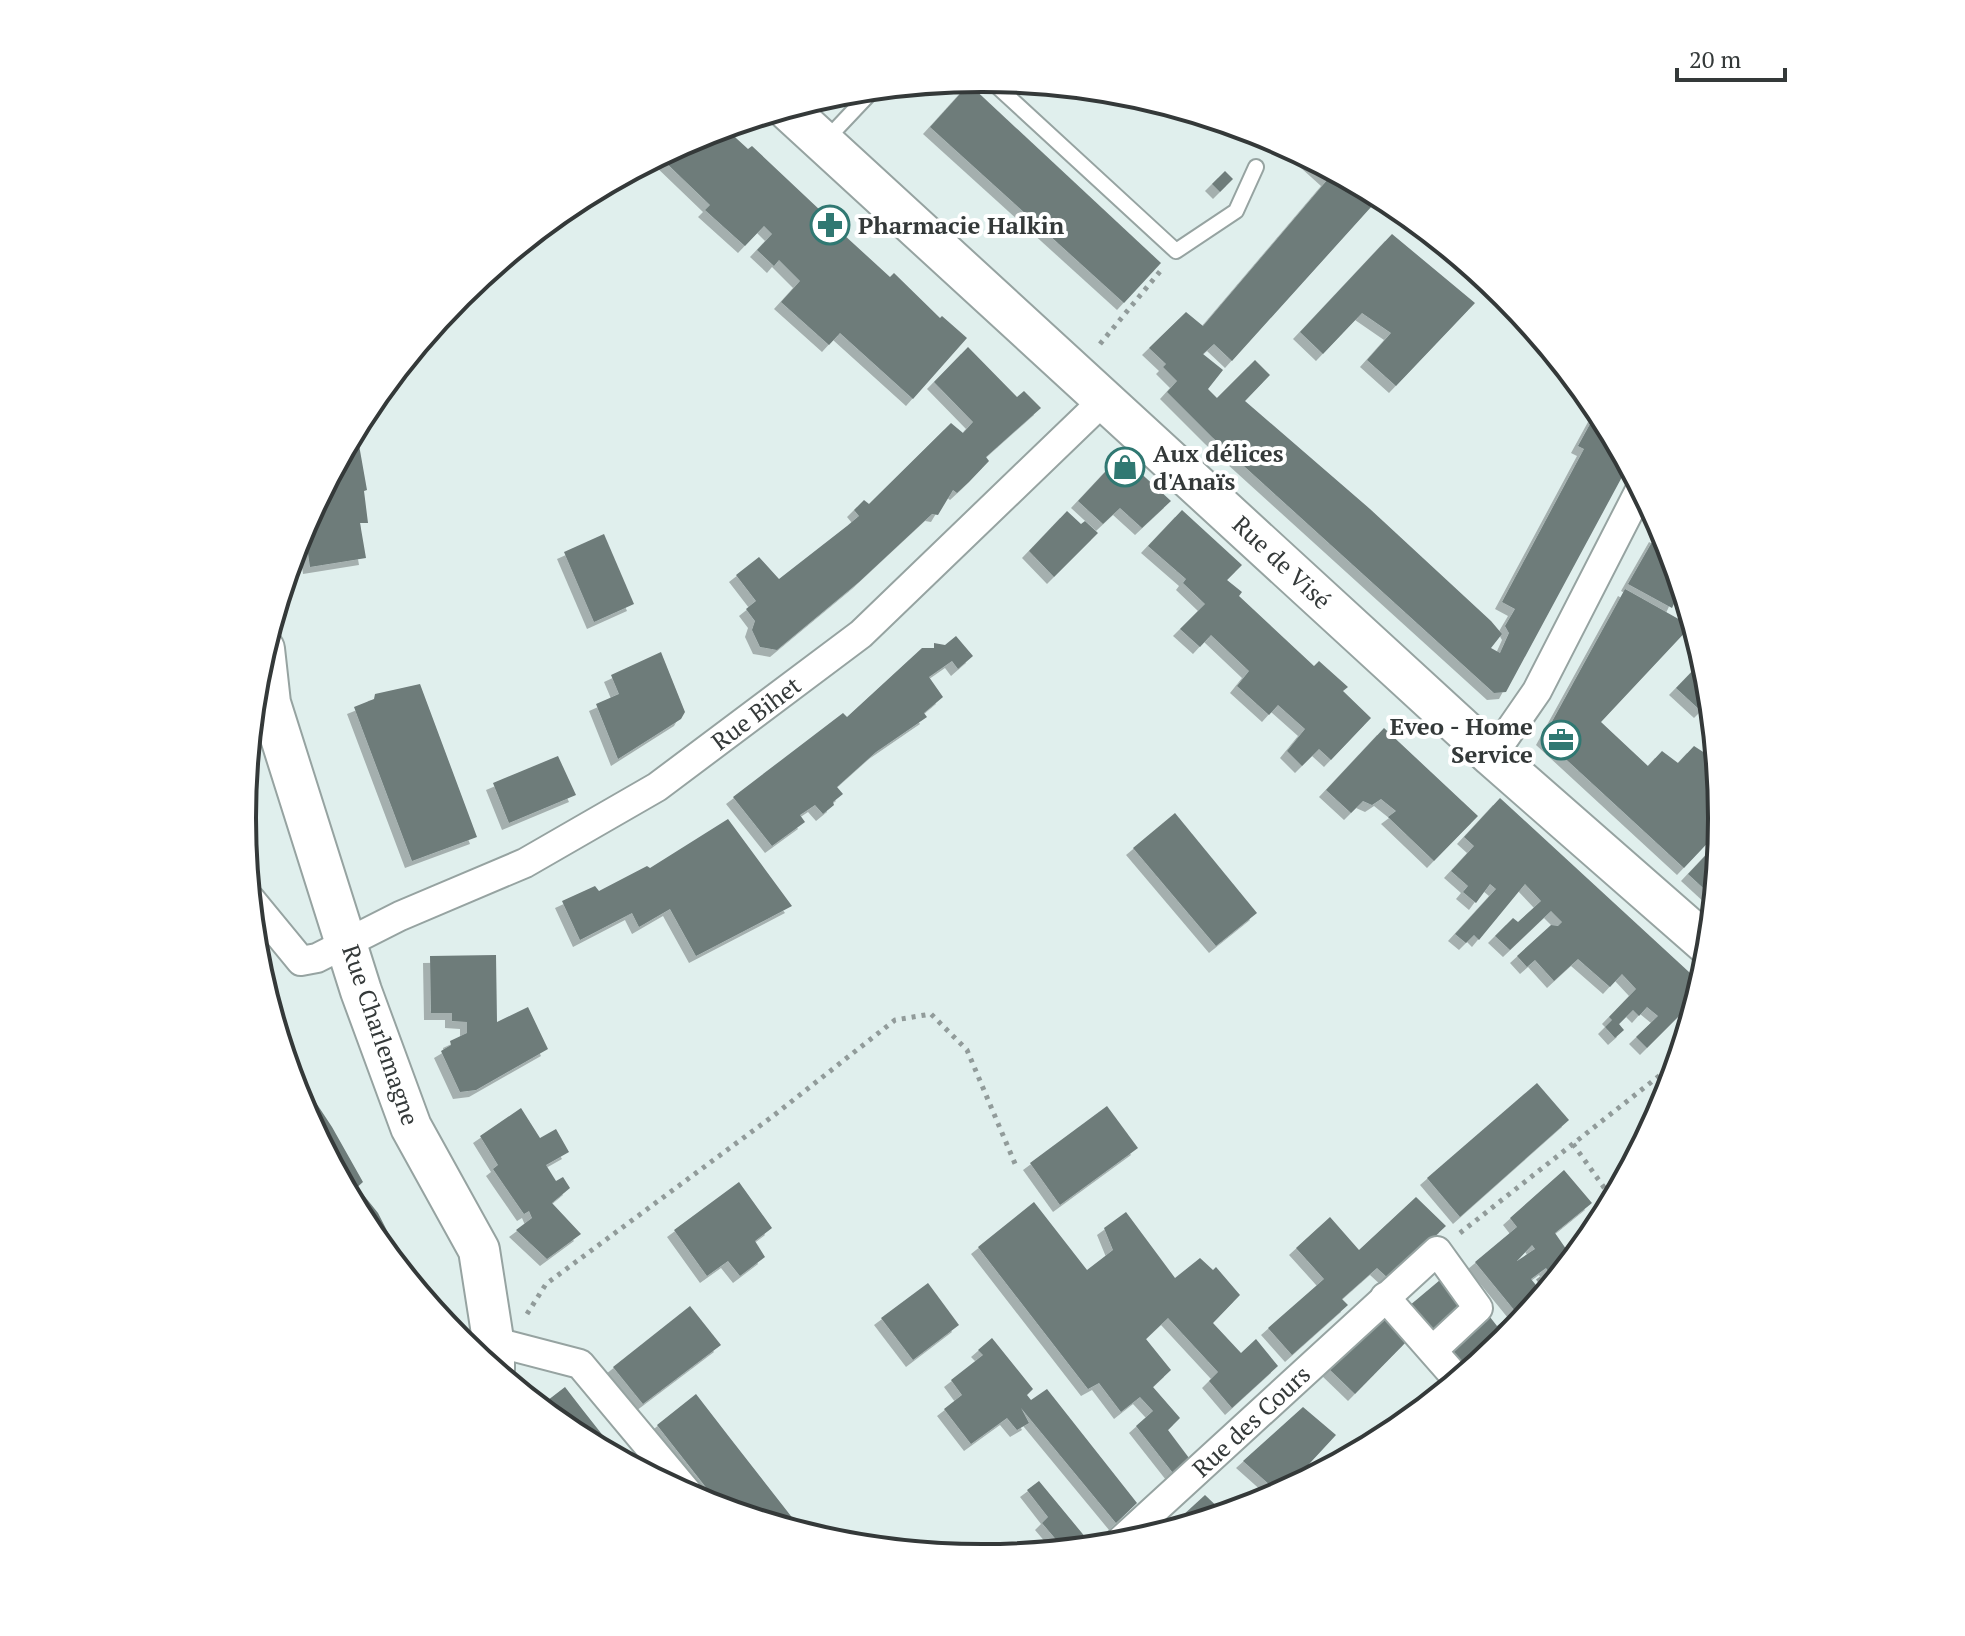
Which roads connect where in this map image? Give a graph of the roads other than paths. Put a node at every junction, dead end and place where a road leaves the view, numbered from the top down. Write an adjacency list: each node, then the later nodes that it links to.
1 (1004, 93): 5 (lane)
2 (861, 103): 4 (lane)
3 (796, 117): 4 (main road, Rue de Visé)
4 (823, 142): 6 (main road, Rue de Visé)
5 (1256, 167)
6 (1105, 399): 9 (main road, Rue de Visé); 12 (street, Rue Bihet)
7 (1635, 500): 9 (street)
8 (268, 688): 12 (main road, Rue Charlemagne)
9 (1492, 756): 11 (main road, Rue de Visé)
10 (263, 915): 12 (street, Rue Bihet)
11 (1698, 937)
12 (348, 942): 15 (main road, Rue Charlemagne)
13 (1385, 1297): 14 (street); 14 (street, Rue des Cours); 18 (street, Rue des Cours)
14 (1433, 1350): 16 (street)
15 (498, 1354): 17 (street)
16 (1451, 1372)
17 (672, 1474)
18 (1135, 1527)

